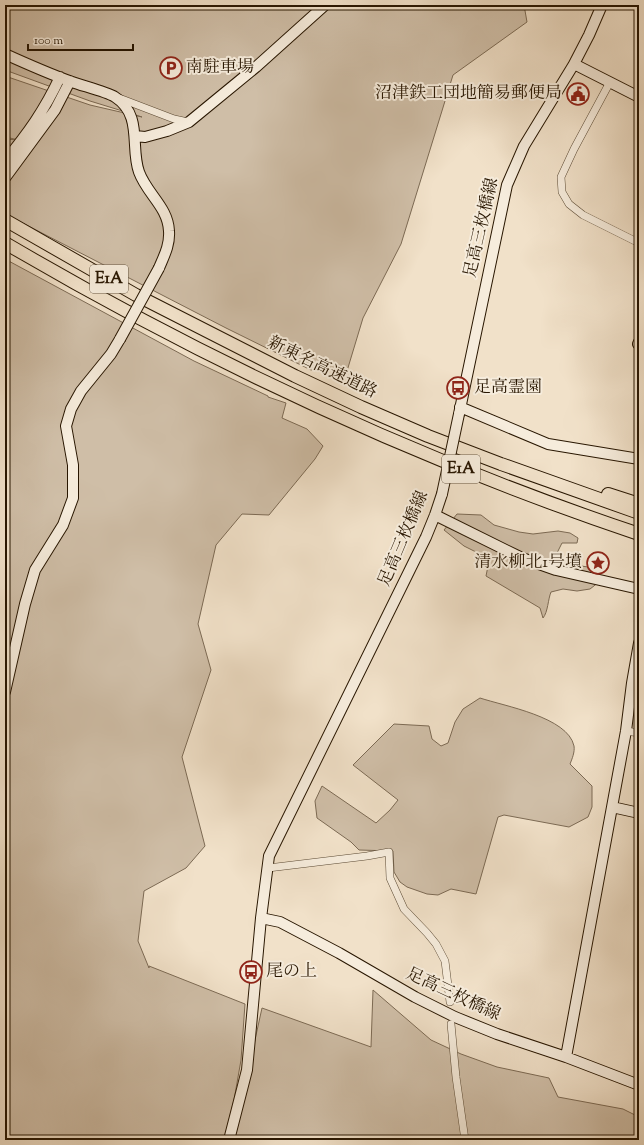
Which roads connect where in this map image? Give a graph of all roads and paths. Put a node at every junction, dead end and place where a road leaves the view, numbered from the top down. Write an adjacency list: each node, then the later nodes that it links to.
1 (325, 5): 10 (street)
2 (602, 5): 4 (street, 足高三枚橋線)
3 (5, 54): 5 (street)
4 (574, 64): 7 (street); 17 (street, 足高三枚橋線)
5 (60, 77): 6 (street); 12 (street)
6 (70, 81): 8 (street); 13 (street)
7 (610, 82): 9 (street); 16 (street)
8 (115, 97): 10 (street); 11 (street)
9 (639, 97)
10 (189, 122): 11 (street)
11 (134, 136): 26 (street, bridge)
12 (5, 161)
13 (6, 174)
14 (5, 220): 18 (highway, 新東名高速道路 / E1A)
15 (5, 243): 23 (highway, 新東名高速道路 / E1A)
16 (639, 243)
17 (460, 410): 19 (street); 22 (street, 足高三枚橋線, bridge)
18 (428, 436): 20 (highway); 21 (highway, 新東名高速道路 / E1A)
19 (639, 459)
20 (639, 504)
21 (639, 513)
22 (435, 515): 24 (street); 31 (street, 足高三枚橋線)
23 (639, 534)
24 (639, 589)
25 (639, 643): 27 (street)
26 (5, 692)
27 (626, 731): 28 (street); 29 (street)
28 (639, 733)
29 (612, 807): 30 (street); 35 (street)
30 (639, 813)
31 (268, 868): 32 (street, 足高三枚橋線); 33 (street)
32 (261, 918): 35 (street, 足高三枚橋線); 37 (street, 足高三枚橋線)
33 (450, 1002)
34 (451, 1024): 38 (street)
35 (566, 1057): 36 (street, 足高三枚橋線)
36 (639, 1085)
37 (229, 1140)
38 (465, 1140)

